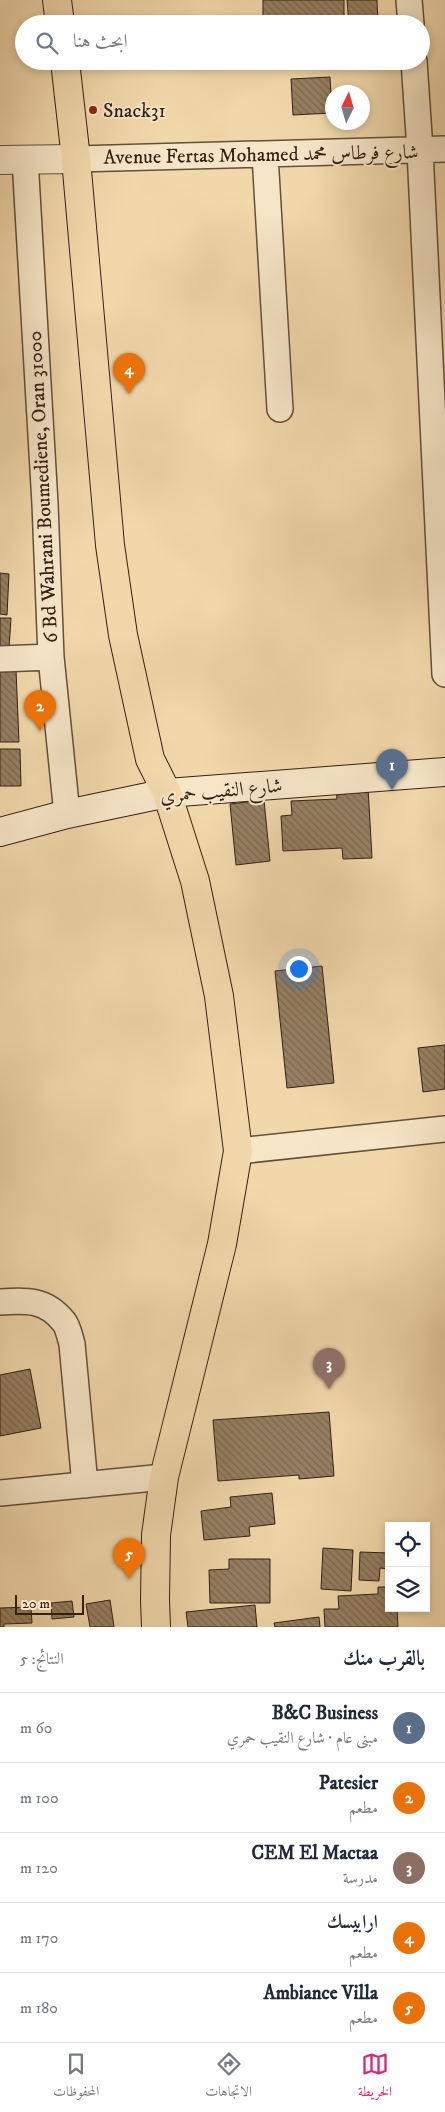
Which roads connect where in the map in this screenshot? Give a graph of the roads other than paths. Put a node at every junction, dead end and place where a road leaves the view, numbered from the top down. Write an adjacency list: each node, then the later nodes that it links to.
1 (57, 0): 3 (main road)
2 (409, 0): 4 (street)
3 (59, 15)
4 (410, 15)
5 (66, 70): 11 (main road)
6 (415, 70): 8 (street)
7 (445, 149): 8 (street, Avenue Fertas Mohamed شارع فرطاس محمد)
8 (420, 150): 9 (street, Avenue Fertas Mohamed شارع فرطاس محمد); 15 (street)
9 (265, 155): 11 (street, Avenue Fertas Mohamed شارع فرطاس محمد); 12 (street)
10 (13, 159): 11 (main road); 13 (street, 6 Bd Wahrani Boumediene, Oran 31000)
11 (76, 159): 17 (main road)
12 (280, 409)
13 (51, 657): 14 (street); 18 (street, 6 Bd Wahrani Boumediene, Oran 31000)
14 (0, 659)
15 (445, 674)
16 (445, 772): 17 (main road, شارع النقيب حمري)
17 (167, 793): 18 (main road, شارع النقيب حمري); 21 (main road)
18 (67, 814): 19 (main road, شارع النقيب حمري)
19 (0, 832)
20 (445, 1129): 21 (street)
21 (238, 1151): 23 (main road)
22 (0, 1302): 24 (street)
23 (164, 1477): 24 (street); 26 (main road)
24 (85, 1485): 25 (street)
25 (0, 1493)
26 (156, 1627)

